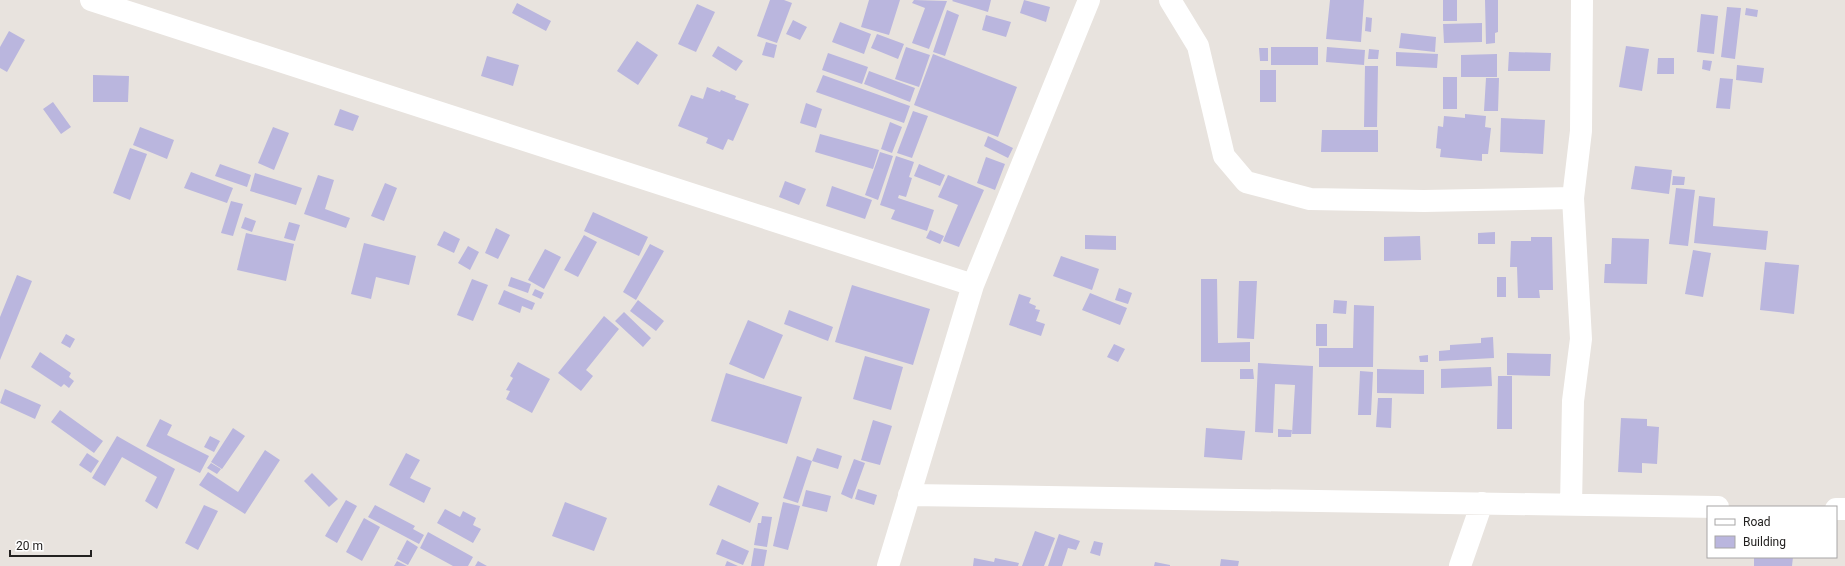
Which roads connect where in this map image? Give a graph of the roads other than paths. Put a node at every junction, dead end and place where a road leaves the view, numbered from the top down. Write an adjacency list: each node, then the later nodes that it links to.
1 (92, 0): 6 (street)
2 (1089, 0): 6 (street)
3 (1170, 0): 5 (street)
4 (1582, 0): 5 (street)
5 (1573, 198): 9 (street)
6 (973, 286): 7 (street)
7 (909, 495): 8 (street); 11 (street)
8 (1482, 504): 9 (street); 12 (street)
9 (1571, 505): 10 (street)
10 (1707, 507)
11 (888, 566)
12 (1460, 566)

